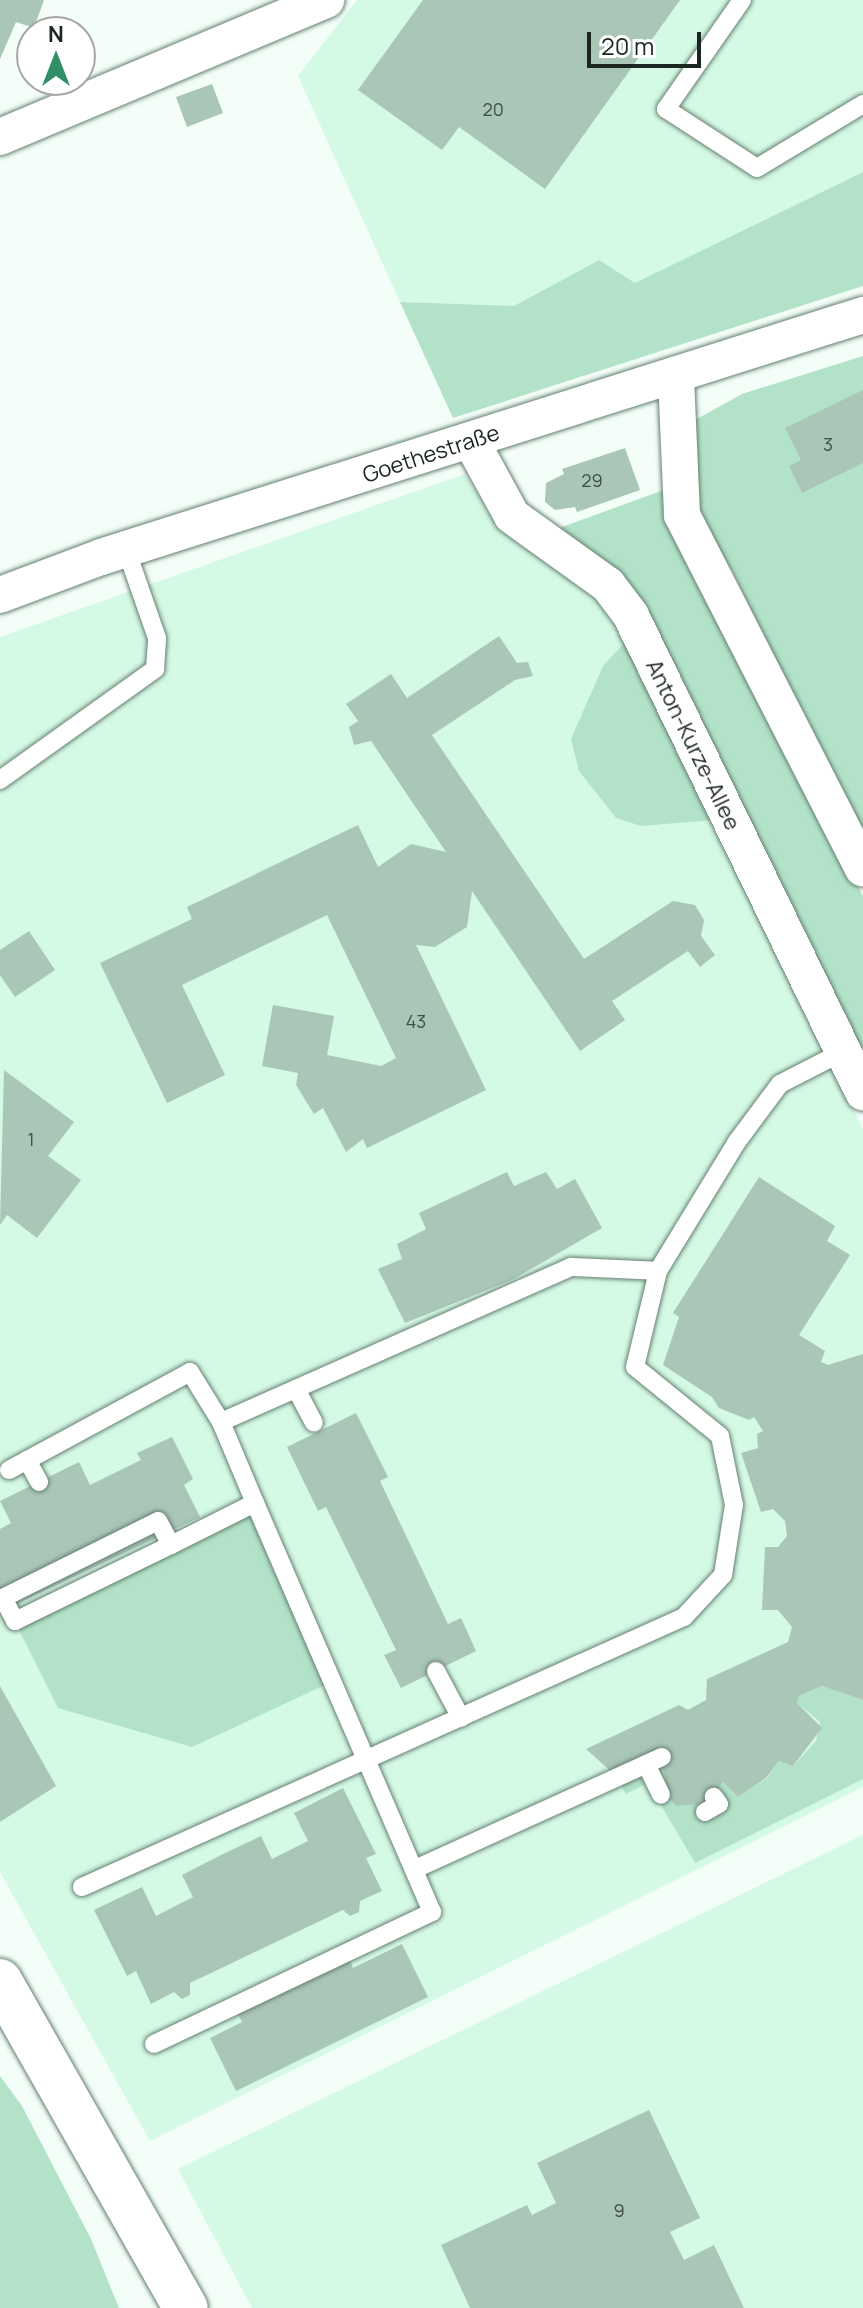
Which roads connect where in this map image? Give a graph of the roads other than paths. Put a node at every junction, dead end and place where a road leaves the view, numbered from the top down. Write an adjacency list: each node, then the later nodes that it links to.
1 (326, 0): 4 (street)
2 (742, 0): 3 (lane)
3 (863, 104)
4 (0, 137)
5 (863, 315): 6 (street, Goethestraße)
6 (676, 377): 7 (street, Goethestraße); 11 (street)
7 (471, 441): 8 (street, Goethestraße); 12 (street, Anton-Kurze-Allee)
8 (126, 549): 9 (street, Goethestraße); 10 (lane)
9 (0, 595)
10 (0, 780)
11 (863, 868)
12 (842, 1052): 13 (street, Anton-Kurze-Allee); 14 (lane)
13 (863, 1092)
14 (658, 1271): 15 (lane); 24 (lane)
15 (296, 1389): 16 (lane); 17 (lane)
16 (221, 1422): 18 (lane); 21 (lane)
17 (314, 1423)
18 (27, 1460): 19 (lane); 20 (lane)
19 (9, 1470)
20 (39, 1482)
21 (255, 1503): 22 (lane); 25 (lane)
22 (171, 1545): 22 (lane)
23 (436, 1671): 24 (lane)
24 (461, 1718): 25 (lane)
25 (366, 1759): 27 (lane); 28 (lane)
26 (661, 1795): 27 (lane)
27 (415, 1869): 30 (lane)
28 (82, 1887)
29 (0, 1981): 31 (street)
30 (154, 2044)
31 (186, 2308)

